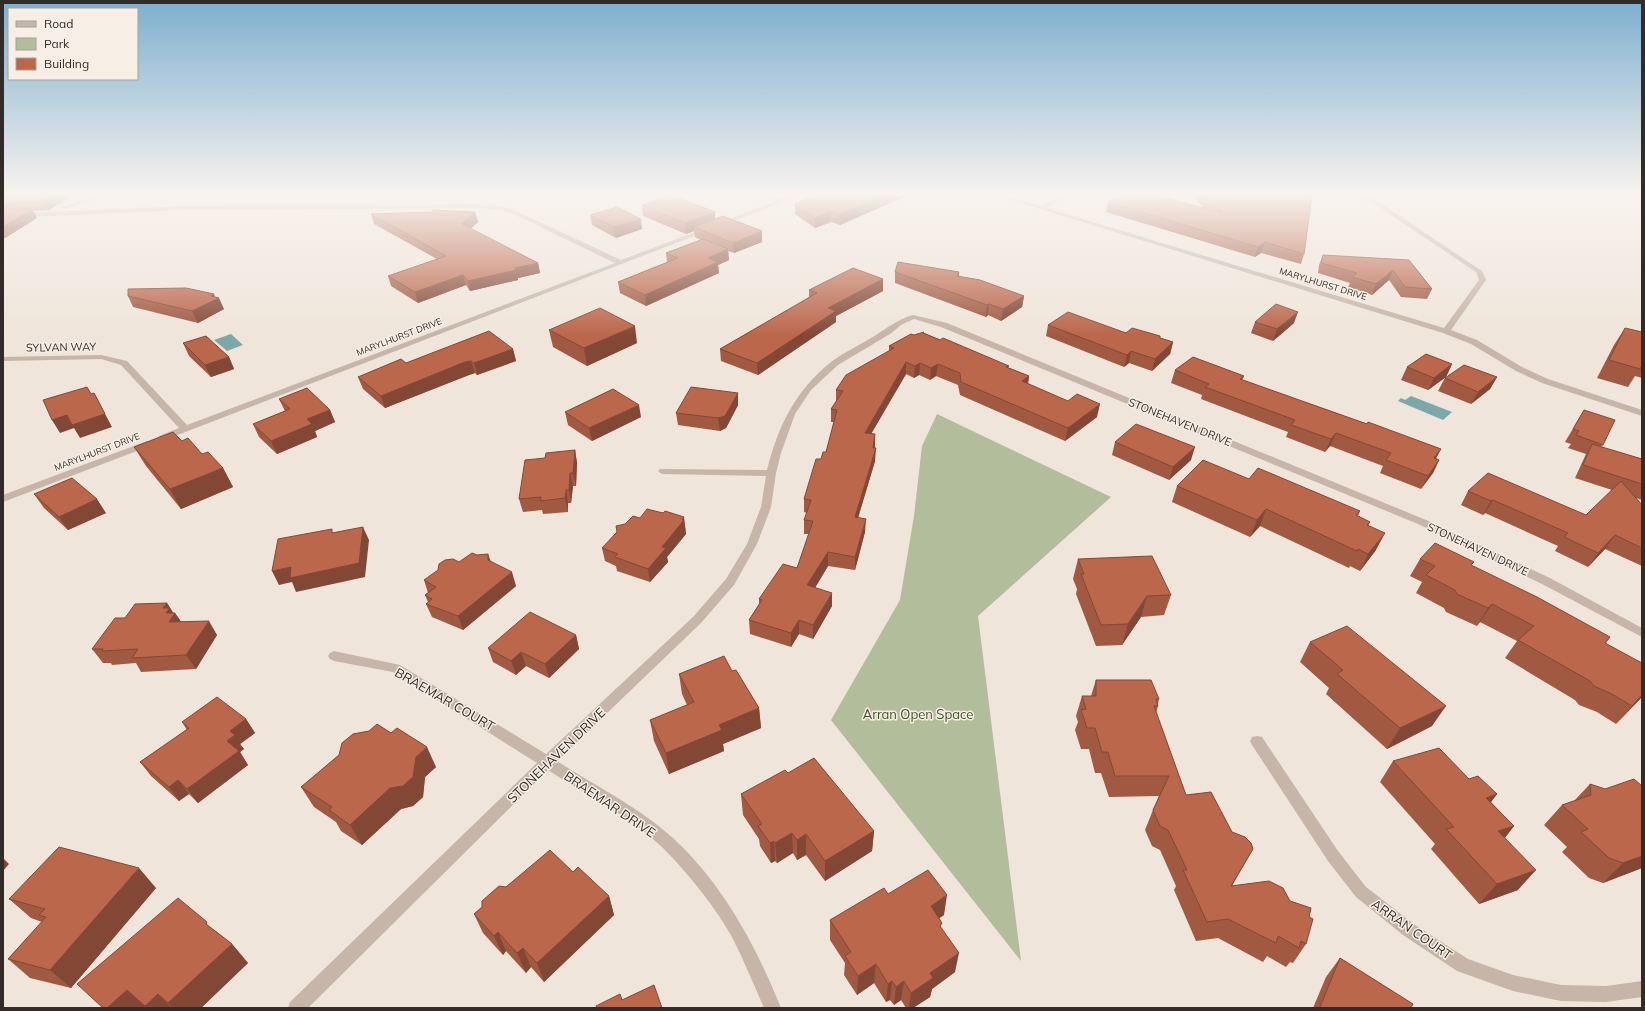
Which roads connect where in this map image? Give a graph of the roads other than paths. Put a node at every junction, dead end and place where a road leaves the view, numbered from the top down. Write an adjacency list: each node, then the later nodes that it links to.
1 (573, 240): 5 (street)
2 (681, 240): 5 (street, MARYLHURST DRIVE)
3 (1146, 240): 6 (street, MARYLHURST DRIVE)
4 (1433, 240): 6 (street)
5 (621, 263): 9 (street, MARYLHURST DRIVE)
6 (1446, 331): 8 (street, MARYLHURST DRIVE)
7 (3, 358): 9 (street, SYLVAN WAY)
8 (1642, 413)
9 (185, 429): 12 (street, MARYLHURST DRIVE)
10 (663, 471): 11 (street)
11 (771, 473): 13 (street, STONEHAVEN DRIVE); 16 (street, STONEHAVEN DRIVE)
12 (3, 499)
13 (1642, 632)
14 (334, 656): 16 (street, BRAEMAR COURT)
15 (1257, 741): 17 (street, ARRAN COURT)
16 (548, 761): 18 (street, STONEHAVEN DRIVE); 19 (street, BRAEMAR DRIVE)
17 (1642, 989)
18 (296, 1008)
19 (774, 1008)

